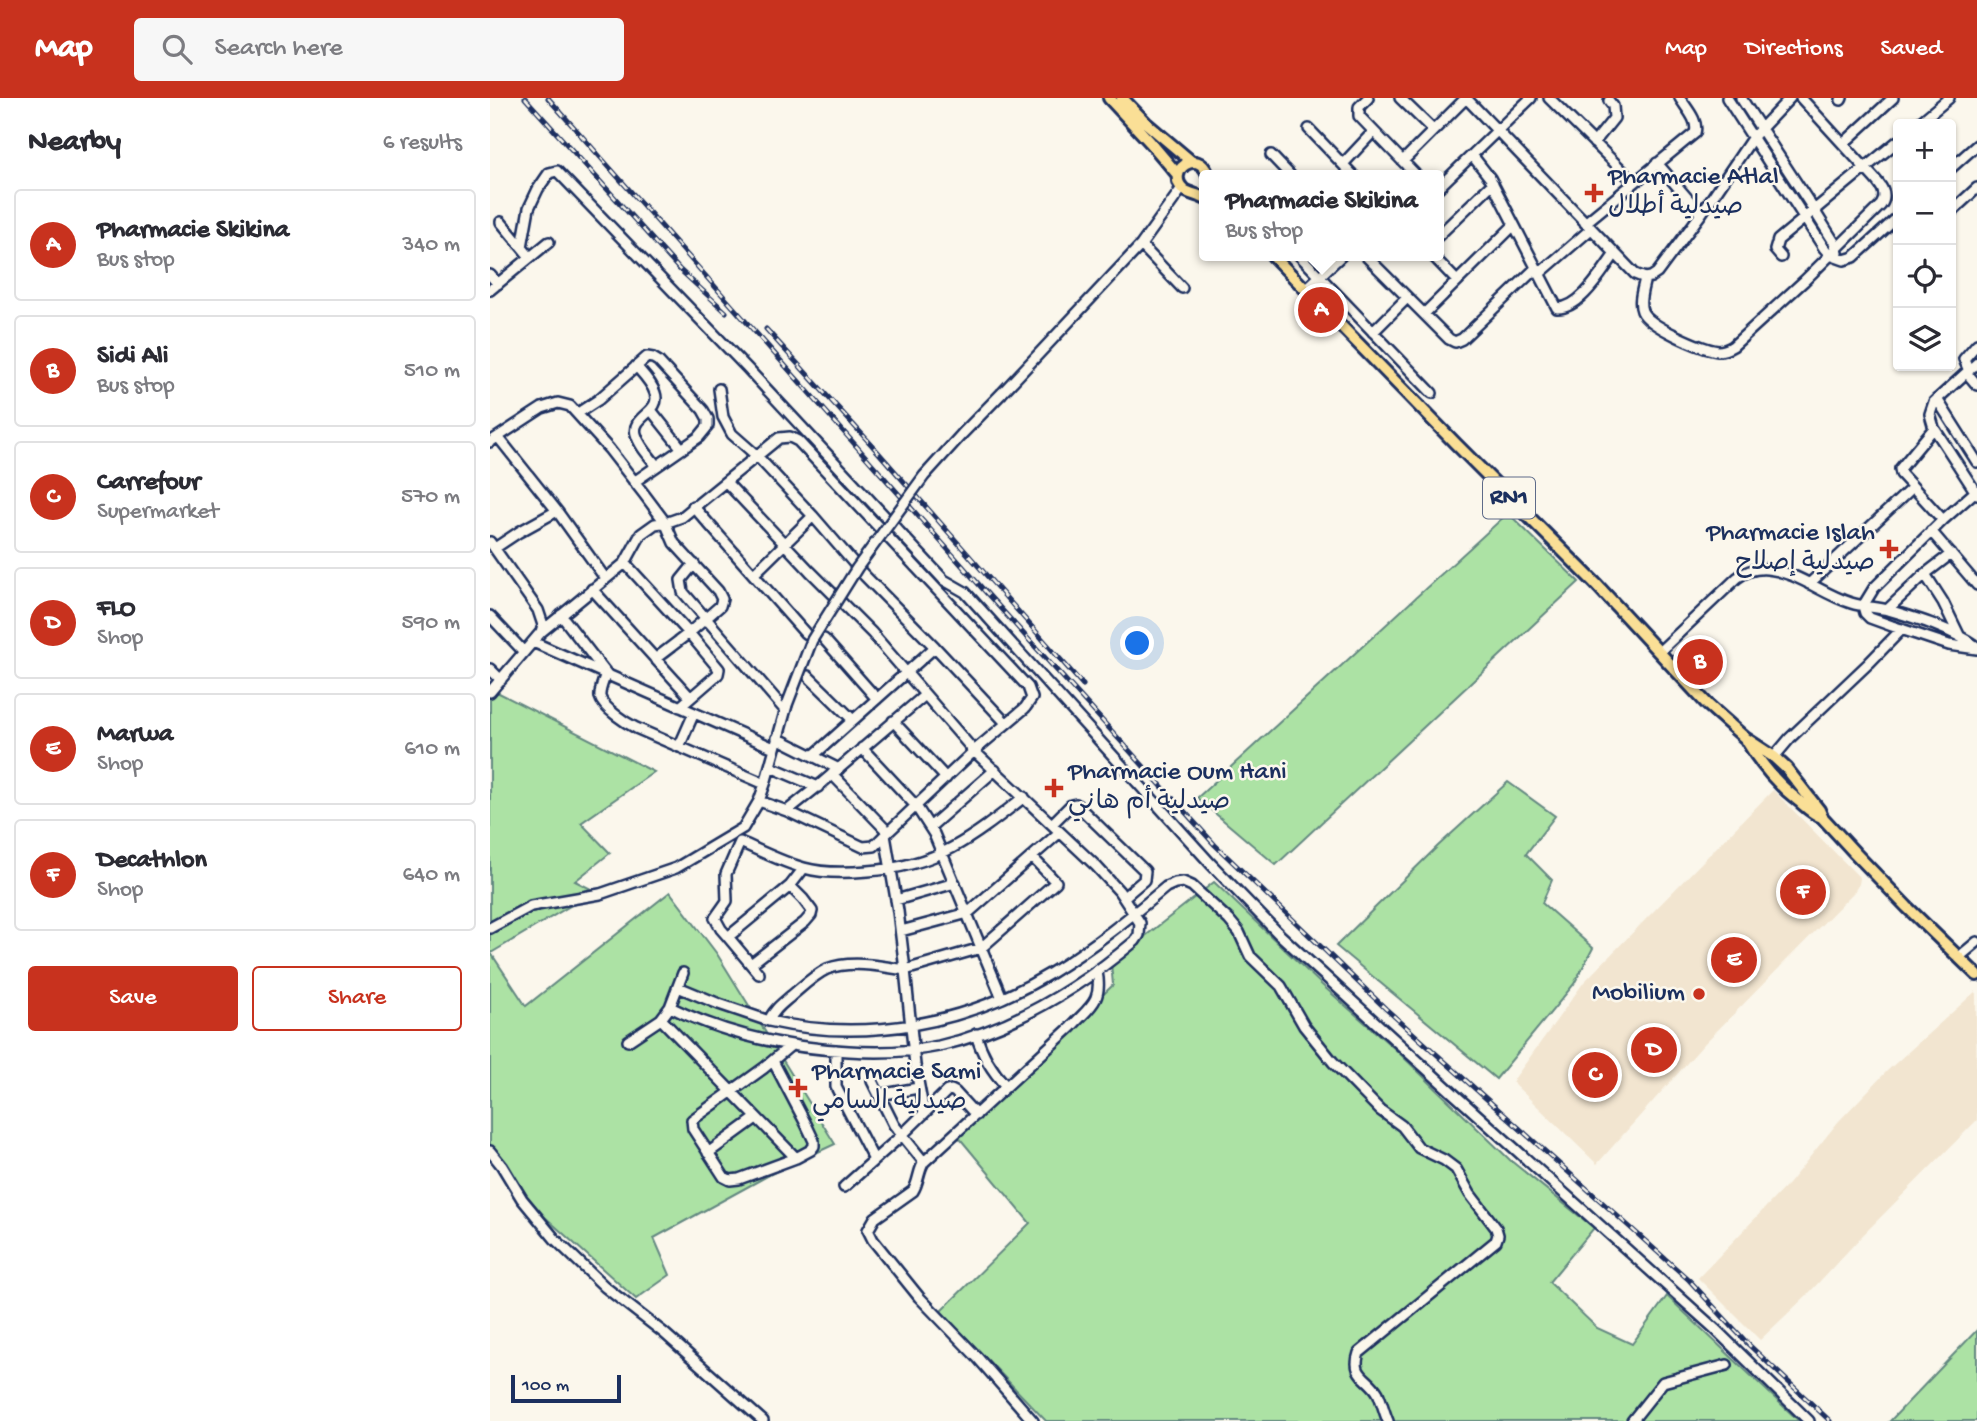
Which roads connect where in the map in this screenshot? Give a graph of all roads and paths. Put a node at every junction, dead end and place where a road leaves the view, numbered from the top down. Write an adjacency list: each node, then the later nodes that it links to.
1 (1109, 98): 39 (main road)
2 (1122, 98): 30 (main road)
3 (1368, 98): 21 (street)
4 (1400, 98): 19 (street)
5 (1466, 98): 19 (street); 20 (street)
6 (1531, 98): 20 (street)
7 (1549, 98): 23 (street)
8 (1680, 98): 31 (street)
9 (1727, 98): 22 (street)
10 (1741, 98): 17 (street)
11 (1790, 98): 17 (street)
12 (1801, 98): 24 (street)
13 (1893, 98): 24 (street)
14 (1949, 98): 16 (street)
15 (1609, 101): 23 (street)
16 (1924, 119)
17 (1761, 128): 22 (street); 47 (street)
18 (1309, 129): 33 (street)
19 (1433, 130): 29 (street)
20 (1496, 131): 28 (street); 53 (street)
21 (1373, 132): 29 (street); 33 (street)
22 (1754, 137): 48 (street); 49 (street)
23 (1594, 143): 41 (street)
24 (1843, 144): 34 (street)
25 (1893, 145): 34 (street)
26 (1977, 145): 32 (street)
27 (1271, 155): 36 (street)
28 (1472, 155): 40 (street); 42 (street)
29 (1403, 161): 38 (street)
30 (1192, 162): 35 (main road); 39 (main road)
31 (1657, 163): 41 (street); 48 (street)
32 (1956, 163)
33 (1343, 164): 37 (street)
34 (1865, 168): 47 (street); 59 (street)
35 (1206, 170)
36 (1285, 170)
37 (1348, 170)
38 (1411, 170)
39 (1178, 176): 43 (main road)
40 (1444, 182)
41 (1634, 182): 53 (street)
42 (1493, 183): 51 (street); 54 (street)
43 (1182, 188): 45 (main road); 56 (street)
44 (1977, 188): 46 (street)
45 (1199, 193)
46 (1956, 207)
47 (1814, 210): 49 (street); 59 (street)
48 (1701, 214): 70 (street)
49 (1805, 217): 59 (street); 61 (street)
50 (501, 222): 57 (street)
51 (1514, 225): 67 (street); 71 (street)
52 (1893, 225): 59 (street)
53 (1588, 226): 58 (street); 67 (street)
54 (1444, 230)
55 (549, 242): 60 (street)
56 (1141, 245): 73 (street); 144 (street, bridge)
57 (522, 247): 60 (street); 229 (street)
58 (1615, 254): 67 (street); 70 (street)
59 (1835, 254): 70 (street)
60 (530, 257): 72 (street)
61 (1781, 257)
62 (1278, 261): 74 (main road, RN1)
63 (1305, 261): 69 (street)
64 (1336, 261): 69 (street)
65 (1371, 261): 75 (street)
66 (1438, 261): 71 (street)
67 (1538, 271): 76 (street)
68 (490, 275): 72 (street)
69 (1319, 277): 74 (street); 77 (street)
70 (1645, 278)
71 (1457, 281): 76 (street)
72 (494, 287)
73 (1182, 288)
74 (1306, 289): 80 (main road, RN1)
75 (1407, 298): 76 (street); 77 (street)
76 (1424, 314)
77 (1373, 332): 78 (street)
78 (1381, 340): 80 (street); 86 (street)
79 (1977, 344): 83 (street)
80 (1368, 352): 132 (main road, RN1)
81 (1977, 363): 83 (street)
82 (636, 366): 88 (street); 89 (street); 92 (street)
83 (1968, 372): 84 (street); 87 (street)
84 (1977, 386)
85 (719, 389): 93 (street)
86 (1432, 393)
87 (1937, 399): 90 (street); 94 (street)
88 (651, 410): 92 (street); 95 (street)
89 (578, 413): 91 (street); 96 (street)
90 (1934, 428): 98 (street); 99 (street)
91 (494, 439): 101 (street)
92 (682, 449): 95 (street)
93 (757, 456): 97 (street); 102 (street); 148 (street)
94 (1977, 462)
95 (657, 466): 96 (street)
96 (634, 482): 104 (street)
97 (726, 482): 100 (street); 106 (street)
98 (1913, 487): 103 (street); 114 (street)
99 (1977, 492): 103 (street)
100 (693, 506): 104 (street); 111 (street)
101 (557, 511): 107 (street); 113 (street)
102 (813, 516): 106 (street); 129 (street)
103 (1943, 520): 105 (street)
104 (665, 522): 109 (street); 110 (street)
105 (1931, 531): 108 (street); 117 (street)
106 (786, 544): 111 (street); 135 (street)
107 (492, 545): 123 (street)
108 (1951, 554): 112 (street); 115 (street)
109 (625, 563): 113 (street); 125 (street)
110 (694, 565): 121 (street); 121 (street)
111 (754, 574): 124 (street)
112 (1925, 575): 118 (street); 126 (street)
113 (605, 578): 116 (street)
114 (1809, 584): 117 (street); 132 (street)
115 (1977, 585)
116 (592, 589): 119 (street); 133 (street)
117 (1863, 606): 118 (street); 122 (street)
118 (1887, 610): 126 (street)
119 (561, 615): 123 (street); 136 (street)
120 (490, 617): 131 (street)
121 (706, 618): 125 (street); 144 (street)
122 (1902, 629): 130 (street); 156 (street)
123 (541, 632): 128 (street)
124 (805, 633)
125 (690, 634): 133 (street); 141 (street)
126 (1959, 635): 130 (street)
127 (824, 639): 142 (street)
128 (533, 642): 131 (street); 136 (street)
129 (935, 647): 135 (street); 148 (street)
130 (1977, 648)
131 (524, 652): 138 (street)
132 (1660, 652): 150 (main road, RN1)
133 (656, 659): 141 (street)
134 (490, 669): 138 (street)
135 (906, 672): 140 (street); 142 (street)
136 (606, 673): 143 (street); 151 (street)
137 (808, 676): 146 (street)
138 (501, 680): 139 (street)
139 (490, 692)
140 (925, 695): 147 (street); 154 (street)
141 (690, 698): 143 (street)
142 (877, 699): 146 (street)
143 (680, 707): 145 (street)
144 (786, 708): 149 (street)
145 (694, 713): 151 (street); 152 (street)
146 (853, 720): 155 (street)
147 (893, 721): 153 (street); 161 (street)
148 (1006, 723): 154 (street)
149 (777, 738): 152 (street); 155 (street)
150 (1745, 738): 156 (main road, RN1); 158 (main road, RN1)
151 (679, 747): 163 (street)
152 (774, 748): 157 (street)
153 (862, 748): 160 (street); 168 (street)
154 (974, 751): 159 (street); 161 (street)
155 (814, 755): 160 (street)
156 (1774, 757): 158 (main road); 162 (main road, RN1)
157 (771, 767): 163 (street); 164 (street)
158 (1763, 767): 165 (main road, RN1)
159 (995, 770): 166 (street); 172 (street)
160 (836, 771): 164 (street); 174 (street)
161 (946, 778): 168 (street)
162 (1797, 783): 165 (main road); 170 (main road, RN1)
163 (765, 784): 167 (street)
164 (818, 786): 169 (street)
165 (1786, 791): 170 (main road, RN1)
166 (1024, 797): 171 (street); 175 (street)
167 (759, 801): 169 (street); 185 (street)
168 (916, 806): 172 (street); 174 (street)
169 (787, 811): 174 (street)
170 (1822, 817): 190 (main road, RN1)
171 (1052, 824): 173 (street); 181 (street)
172 (930, 827): 175 (street)
173 (1060, 832): 176 (street); 181 (street)
174 (887, 834): 178 (street)
175 (943, 854): 178 (street); 179 (street)
176 (1032, 857): 184 (street); 189 (street)
177 (804, 868): 178 (street); 180 (street); 187 (street)
178 (892, 870): 182 (street)
179 (955, 884): 182 (street); 184 (street)
180 (790, 886): 187 (street); 191 (street)
181 (1124, 897): 183 (street)
182 (896, 900): 186 (street)
183 (1135, 913): 193 (street); 198 (street); 227 (street)
184 (968, 914): 186 (street); 189 (street)
185 (490, 928)
186 (901, 931): 192 (street)
187 (728, 937): 191 (street)
188 (1977, 942): 190 (street)
189 (981, 948): 192 (street); 198 (street)
190 (1959, 957): 196 (main road, RN1)
191 (751, 964): 195 (street)
192 (905, 970): 201 (street); 202 (street)
193 (1097, 972): 203 (street); 210 (street)
194 (683, 973): 197 (street)
195 (759, 974)
196 (1977, 975)
197 (678, 988): 199 (street); 201 (street)
198 (1002, 998): 202 (street)
199 (670, 1007): 200 (street); 205 (street)
200 (661, 1019): 204 (street); 212 (street)
201 (769, 1021): 202 (street)
202 (910, 1025): 206 (street)
203 (976, 1034): 206 (street); 210 (street)
204 (628, 1041)
205 (790, 1046): 207 (street); 208 (street)
206 (913, 1050): 207 (street); 211 (street)
207 (836, 1051): 221 (street)
208 (773, 1061): 212 (street); 220 (street)
209 (872, 1081): 213 (street)
210 (1006, 1086): 215 (street)
211 (918, 1088): 213 (street); 214 (street)
212 (731, 1092): 216 (street); 219 (street)
213 (879, 1095): 217 (street)
214 (924, 1113): 215 (street); 217 (street)
215 (976, 1115): 222 (street)
216 (756, 1118): 219 (street); 220 (street)
217 (901, 1136): 221 (street); 222 (street)
218 (490, 1151): 225 (street)
219 (708, 1153): 220 (street)
220 (796, 1158)
221 (874, 1160): 223 (street)
222 (924, 1162): 226 (street)
223 (844, 1187)
224 (1727, 1365): 228 (street)
225 (763, 1421)
226 (1033, 1421)
227 (1388, 1421)
228 (1632, 1421)
229 (1809, 1421)

